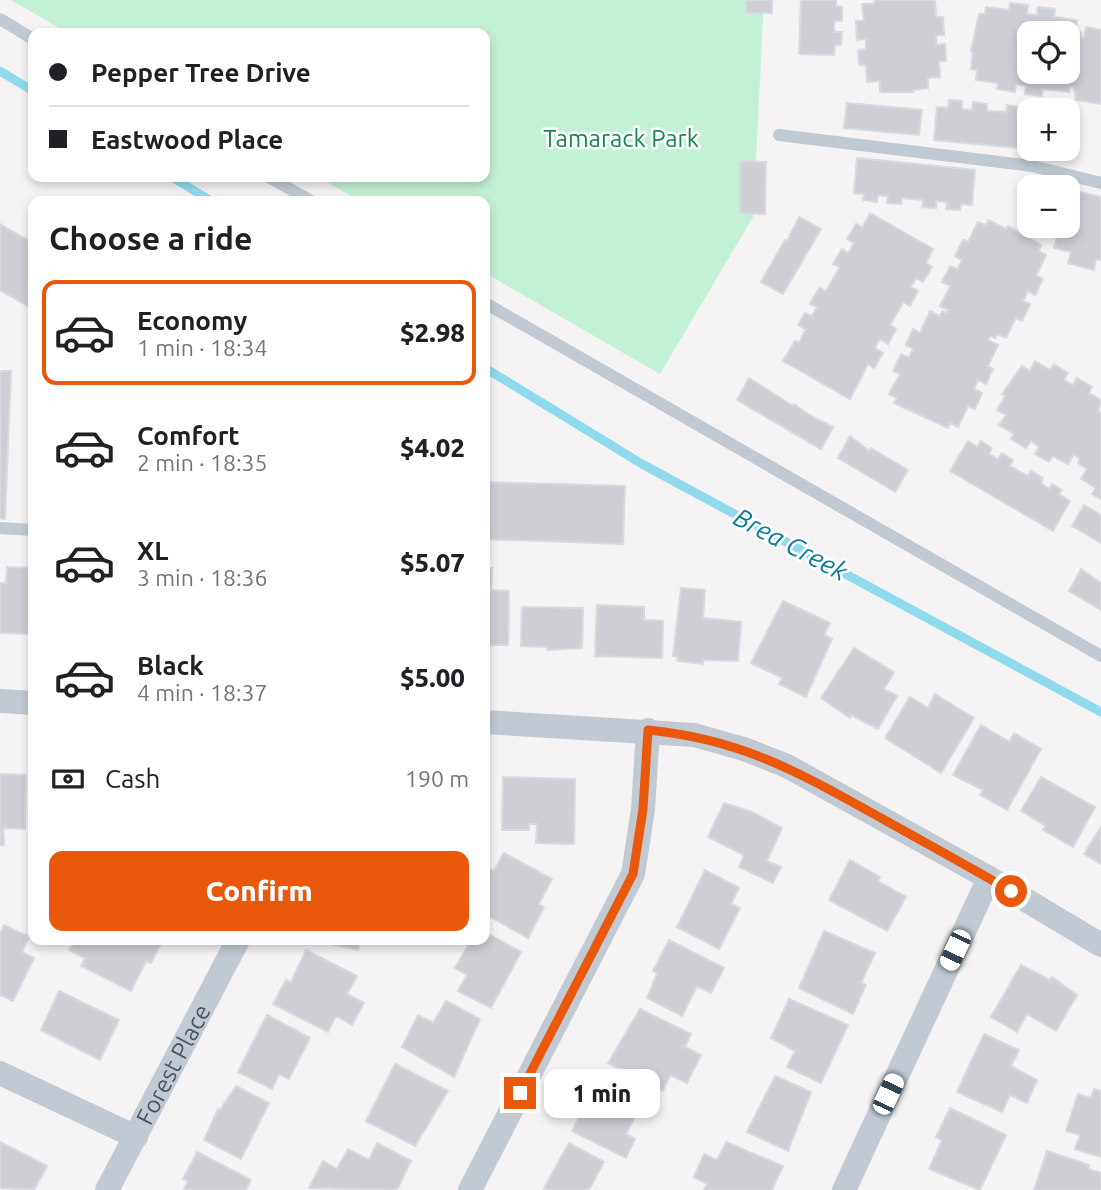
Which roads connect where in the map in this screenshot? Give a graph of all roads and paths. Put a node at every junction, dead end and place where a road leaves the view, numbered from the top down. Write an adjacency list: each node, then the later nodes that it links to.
1 (0, 19): 2 (lane)
2 (28, 36)
3 (779, 135): 5 (lane)
4 (278, 182): 6 (lane)
5 (1101, 183)
6 (302, 196)
7 (490, 306): 10 (lane)
8 (0, 528): 9 (lane)
9 (28, 530)
10 (1101, 656)
11 (0, 701): 12 (street)
12 (28, 703)
13 (490, 722): 14 (street)
14 (648, 730): 15 (street); 21 (street)
15 (989, 878): 17 (street); 22 (street)
16 (235, 945): 19 (street, Forest Place)
17 (1101, 945)
18 (0, 1073): 19 (street)
19 (136, 1137): 20 (street, Forest Place)
20 (107, 1190)
21 (470, 1190)
22 (844, 1190)

